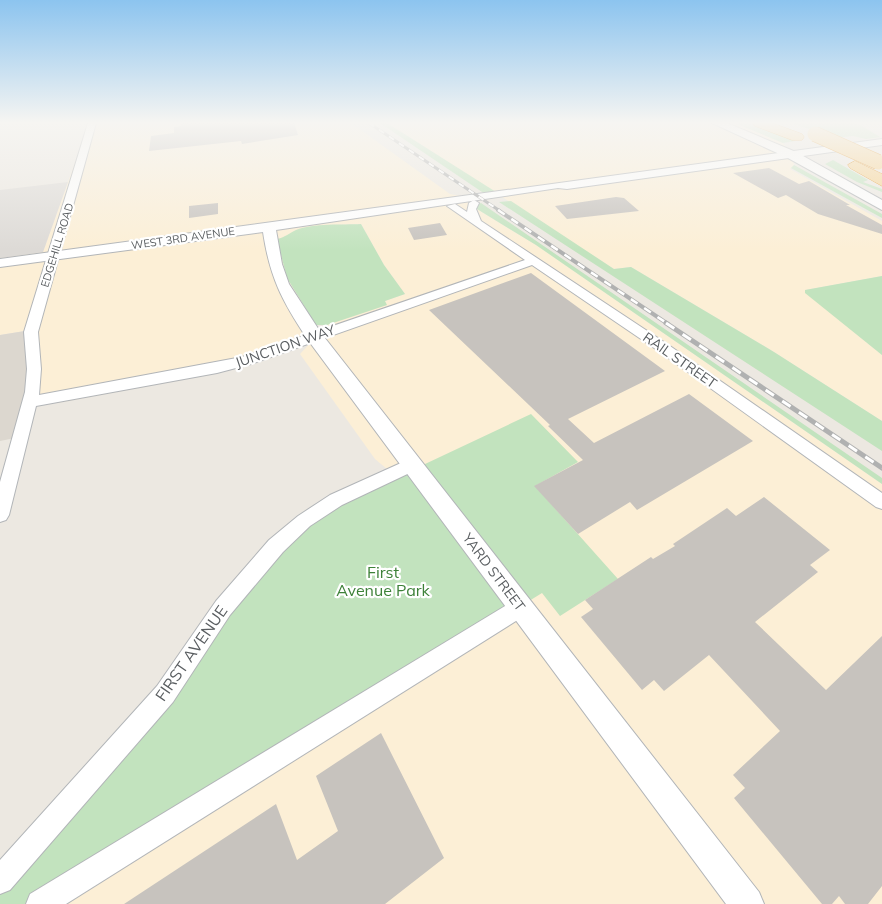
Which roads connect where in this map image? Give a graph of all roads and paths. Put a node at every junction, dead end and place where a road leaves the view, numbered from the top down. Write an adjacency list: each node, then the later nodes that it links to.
1 (80, 165): 14 (street, EDGEHILL ROAD)
2 (718, 165): 6 (street, WEST 3RD AVENUE)
3 (810, 165): 10 (main road)
4 (855, 165): 5 (highway)
5 (882, 181)
6 (567, 186): 7 (street, WEST 3RD AVENUE); 8 (street, WEST 3RD AVENUE)
7 (527, 189): 9 (street); 11 (street, WEST 3RD AVENUE)
8 (474, 203): 9 (street, WEST 3RD AVENUE); 12 (street)
9 (452, 206): 11 (street, WEST 3RD AVENUE); 12 (street, RAIL STREET)
10 (882, 206)
11 (366, 214): 13 (street, WEST 3RD AVENUE)
12 (476, 221): 15 (street, RAIL STREET)
13 (269, 226): 14 (street, WEST 3RD AVENUE); 17 (street, YARD STREET)
14 (55, 255): 16 (street, WEST 3RD AVENUE); 18 (street, EDGEHILL ROAD)
15 (532, 260): 17 (street, JUNCTION WAY); 20 (street, RAIL STREET)
16 (0, 263)
17 (314, 336): 18 (street, JUNCTION WAY); 19 (street, YARD STREET)
18 (30, 402): 21 (street, EDGEHILL ROAD)
19 (412, 464): 22 (street, YARD STREET); 23 (street, FIRST AVENUE)
20 (882, 502)
21 (0, 515)
22 (520, 607): 24 (street); 25 (street, YARD STREET)
23 (0, 880)
24 (40, 904)
25 (747, 904)

